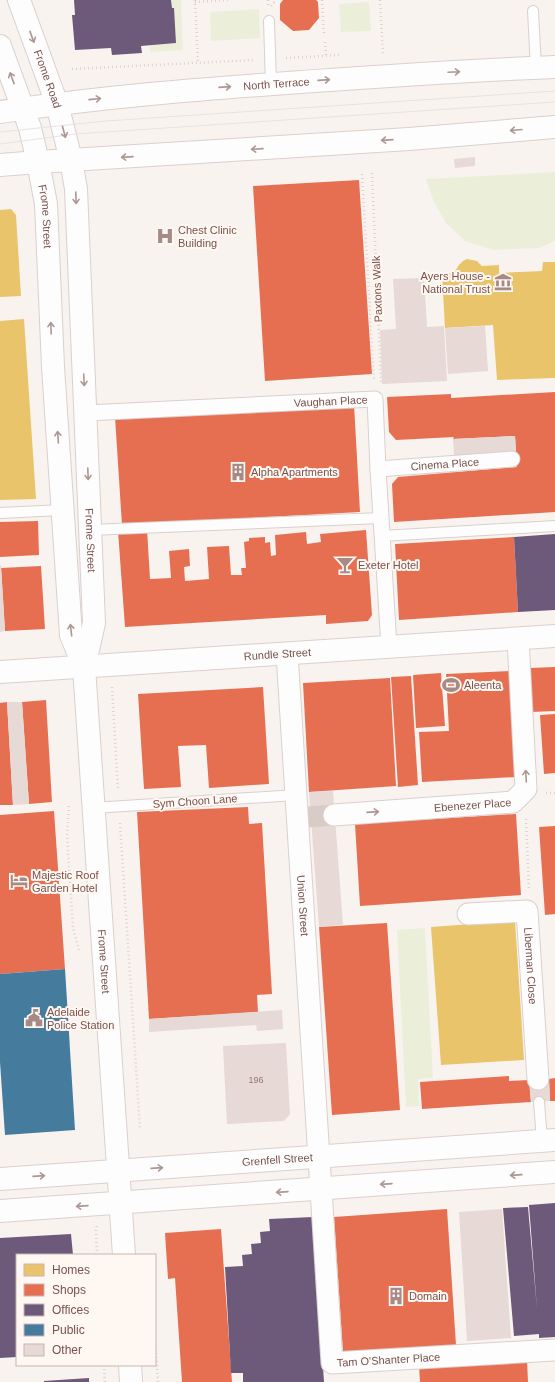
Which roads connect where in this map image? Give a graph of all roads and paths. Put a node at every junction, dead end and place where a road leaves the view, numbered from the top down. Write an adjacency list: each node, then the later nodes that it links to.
1 (19, 0): 16 (main road, Frome Road, one-way to 16)
2 (228, 0): 5 (path)
3 (322, 0): 8 (path)
4 (380, 0): 11 (path)
5 (195, 1): 14 (path)
6 (533, 11): 13 (lane)
7 (269, 21): 15 (lane)
8 (324, 36)
9 (325, 42): 12 (path)
10 (0, 46): 17 (main road, one-way to 10)
11 (383, 53)
12 (326, 56)
13 (545, 67): 15 (main road, North Terrace, one-way to 13)
14 (72, 69)
15 (271, 84): 16 (main road, North Terrace, one-way to 15)
16 (57, 104): 17 (main road, North Terrace); 20 (main road, Frome Road, one-way to 20)
17 (23, 109): 18 (main road, North Terrace); 21 (main road)
18 (0, 112)
19 (555, 127): 20 (main road, one-way to 20)
20 (71, 160): 21 (main road); 26 (main road, Frome Street, one-way to 26)
21 (38, 162): 22 (main road); 27 (main road, Frome Street, one-way to 21)
22 (0, 165)
23 (372, 173): 25 (path, Paxtons Walk)
24 (362, 174): 25 (path)
25 (375, 394): 26 (street, Vaughan Place); 29 (street, Vaughan Place)
26 (86, 413): 27 (main road); 34 (main road, Frome Street, one-way to 34)
27 (56, 415): 30 (main road, Frome Street, one-way to 27)
28 (512, 459): 29 (street, Cinema Place)
29 (378, 469): 32 (street, Vaughan Place)
30 (62, 510): 31 (lane); 40 (main road, Frome Street, one-way to 30)
31 (0, 513)
32 (381, 518): 34 (lane); 35 (street, Vaughan Place)
33 (555, 526): 35 (lane)
34 (90, 530): 40 (main road, Frome Street)
35 (382, 536): 38 (street, Vaughan Place)
36 (555, 636): 37 (main road, Rundle Street)
37 (518, 639): 38 (main road, Rundle Street); 44 (street, Ebenezer Place, one-way to 37)
38 (389, 647): 39 (main road, Rundle Street)
39 (287, 654): 40 (main road, Rundle Street); 42 (street, Union Street)
40 (84, 667): 41 (main road, Rundle Street); 43 (main road, Frome Street)
41 (0, 672)
42 (296, 795): 43 (lane, Sym Choon Lane); 51 (street, Union Street)
43 (94, 808): 52 (main road, Frome Street)
44 (334, 815)
45 (526, 819): 46 (path)
46 (527, 911): 47 (street); 48 (street, Liberman Close)
47 (468, 914)
48 (538, 1080)
49 (539, 1102): 50 (lane)
50 (548, 1140): 51 (main road, Grenfell Street)
51 (319, 1156): 52 (main road, Grenfell Street, one-way to 51); 55 (street, Tam O'Shanter Place)
52 (118, 1171): 54 (main road, Grenfell Street, one-way to 52); 56 (main road, Frome Street)
53 (555, 1172): 55 (main road, one-way to 55)
54 (0, 1179)
55 (321, 1189): 56 (main road, one-way to 56); 59 (street, Tam O'Shanter Place)
56 (121, 1203): 57 (main road, one-way to 57); 58 (main road, Frome Street)
57 (0, 1211)
58 (124, 1254)
59 (555, 1350)
60 (156, 1352): 65 (path)
61 (104, 1366): 63 (path)
62 (130, 1366): 64 (main road)
63 (105, 1382)
64 (131, 1382)
65 (158, 1382)

